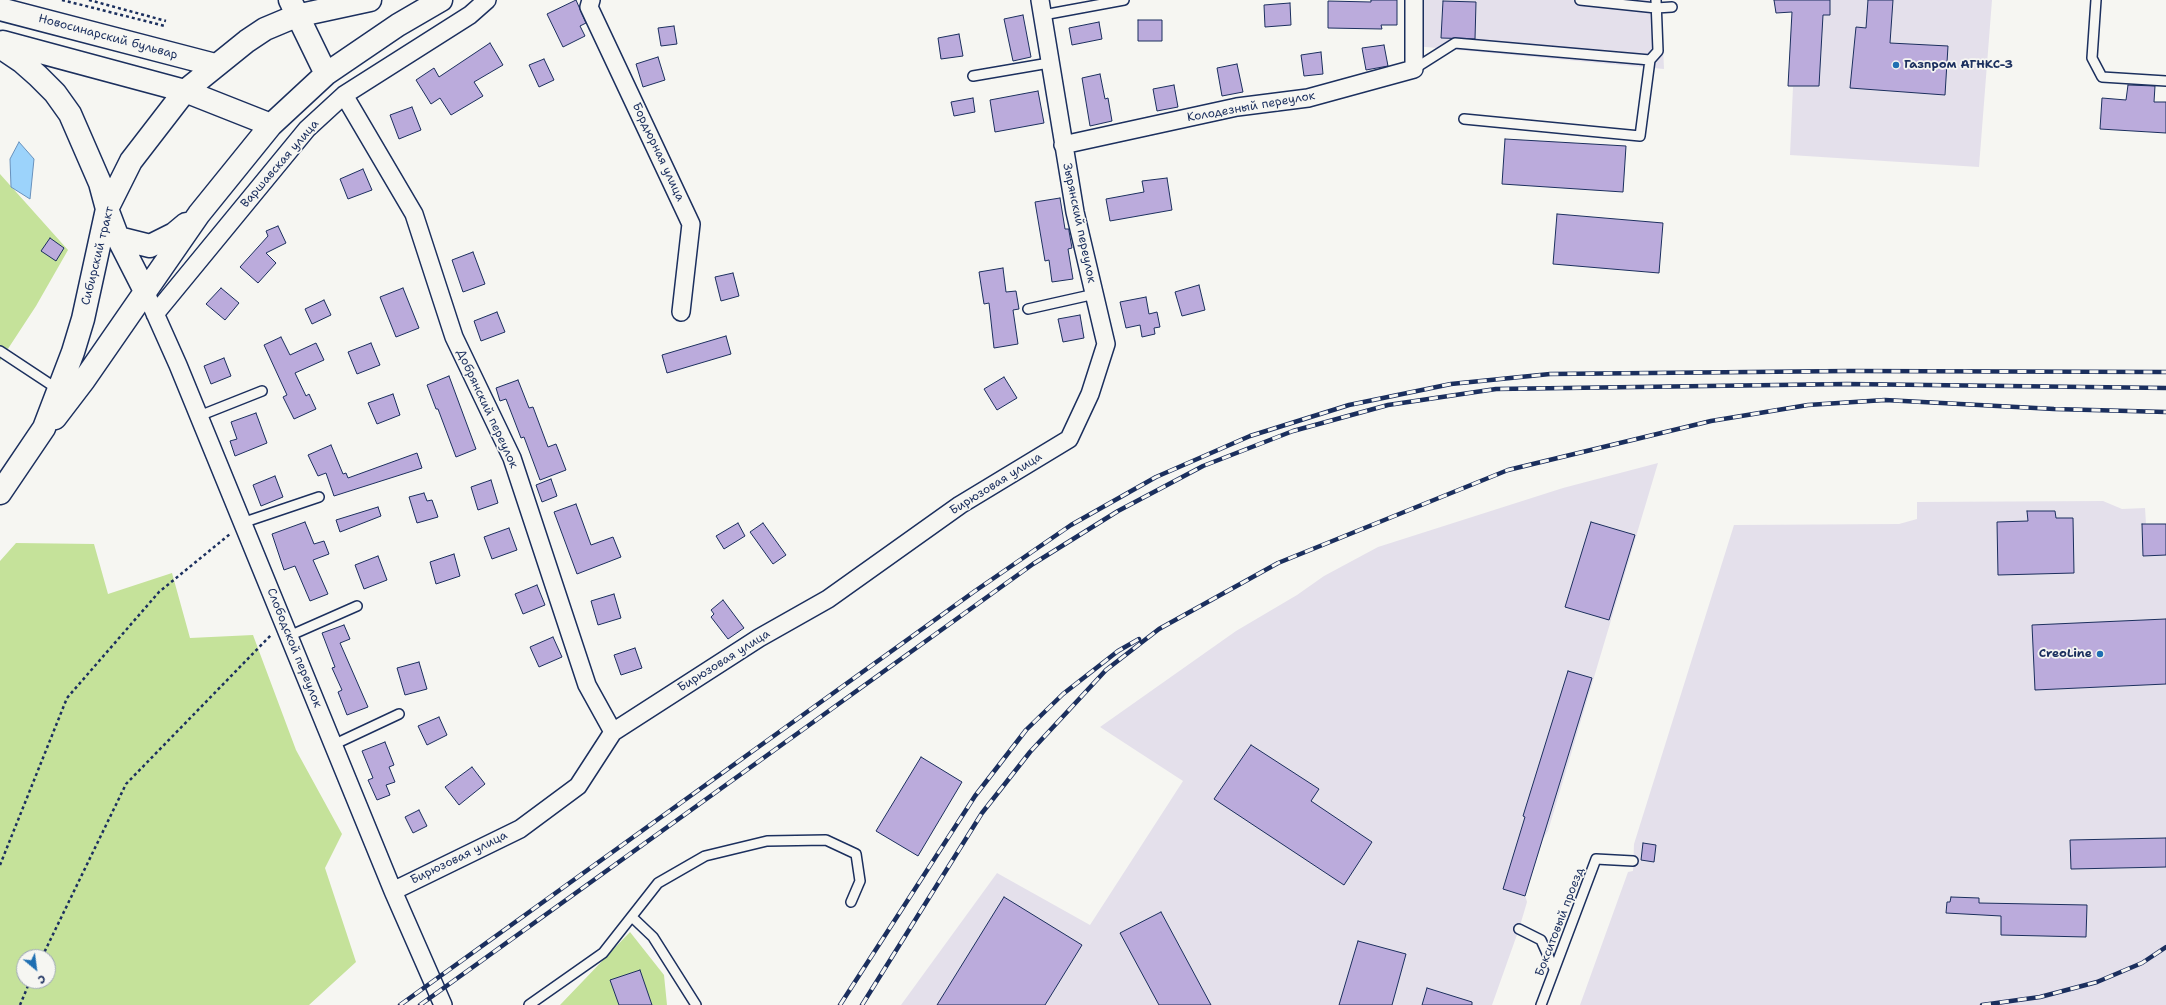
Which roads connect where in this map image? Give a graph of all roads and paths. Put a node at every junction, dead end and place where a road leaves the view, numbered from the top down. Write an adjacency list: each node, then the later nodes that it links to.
1 (62, 0): 17 (path)
2 (89, 0): 16 (path)
3 (370, 0): 14 (main road)
4 (441, 0): 24 (main road)
5 (487, 0): 28 (street, Варшавская улица)
6 (592, 0): 38 (street, Бордюрная улица)
7 (1124, 0): 12 (lane)
8 (1414, 0): 23 (street)
9 (1580, 0): 11 (lane)
10 (2096, 0): 26 (lane)
11 (1656, 4): 13 (lane); 20 (lane)
12 (1042, 7): 21 (street, Зырянский переулок)
13 (1672, 7)
14 (293, 8): 22 (main road, Сибирский тракт); 24 (main road)
15 (0, 9): 22 (main road, Новосинарский бульвар)
16 (166, 21)
17 (165, 26)
18 (0, 41): 27 (main road)
19 (0, 47): 32 (main road)
20 (1650, 60): 23 (lane); 29 (lane)
21 (1049, 63): 25 (lane); 31 (street, Зырянский переулок)
22 (215, 65): 27 (main road, Сибирский тракт)
23 (1414, 69): 31 (street, Колодезный переулок)
24 (326, 74): 30 (main road, Сибирский тракт)
25 (973, 76)
26 (2166, 82)
27 (185, 91): 30 (main road); 32 (main road, Сибирский тракт)
28 (344, 95): 39 (street, Варшавская улица); 52 (street, Добрянский переулок)
29 (1464, 119)
30 (271, 125): 33 (main road, Сибирский тракт)
31 (1063, 144): 36 (street, Зырянский переулок)
32 (107, 209): 34 (main road); 41 (main road, Сибирский тракт)
33 (199, 214): 34 (main road); 35 (main road, Сибирский тракт)
34 (118, 238): 35 (main road)
35 (145, 291): 39 (street, Слободской переулок); 44 (main road, Сибирский тракт)
36 (1095, 294): 37 (lane); 45 (street, Зырянский переулок)
37 (1028, 309)
38 (681, 312)
39 (155, 314): 43 (street, Слободской переулок)
40 (0, 351): 41 (lane)
41 (59, 390): 44 (main road, Сибирский тракт)
42 (262, 391): 43 (lane)
43 (199, 416): 48 (street, Слободской переулок)
44 (44, 428): 46 (main road, Сибирский тракт)
45 (1069, 439): 52 (street, Бирюзовая улица)
46 (0, 493)
47 (319, 497): 48 (lane)
48 (242, 523): 50 (street, Слободской переулок); 55 (path)
49 (357, 606): 50 (lane)
50 (286, 629): 53 (street, Слободской переулок); 60 (path)
51 (398, 714): 53 (lane)
52 (613, 732): 56 (street, Бирюзовая улица)
53 (333, 744): 56 (street, Слободской переулок)
54 (1633, 861): 61 (lane, Бокситовый проезд)
55 (0, 865)
56 (393, 891): 64 (street, Слободской переулок)
57 (851, 902): 58 (lane)
58 (632, 917): 65 (lane); 66 (lane)
59 (1519, 929): 61 (lane)
60 (46, 949)
61 (1554, 969): 67 (lane, Бокситовый проезд)
62 (27, 989): 63 (path)
63 (20, 1005)
64 (443, 1005)
65 (529, 1005)
66 (696, 1005)
67 (1541, 1005)

